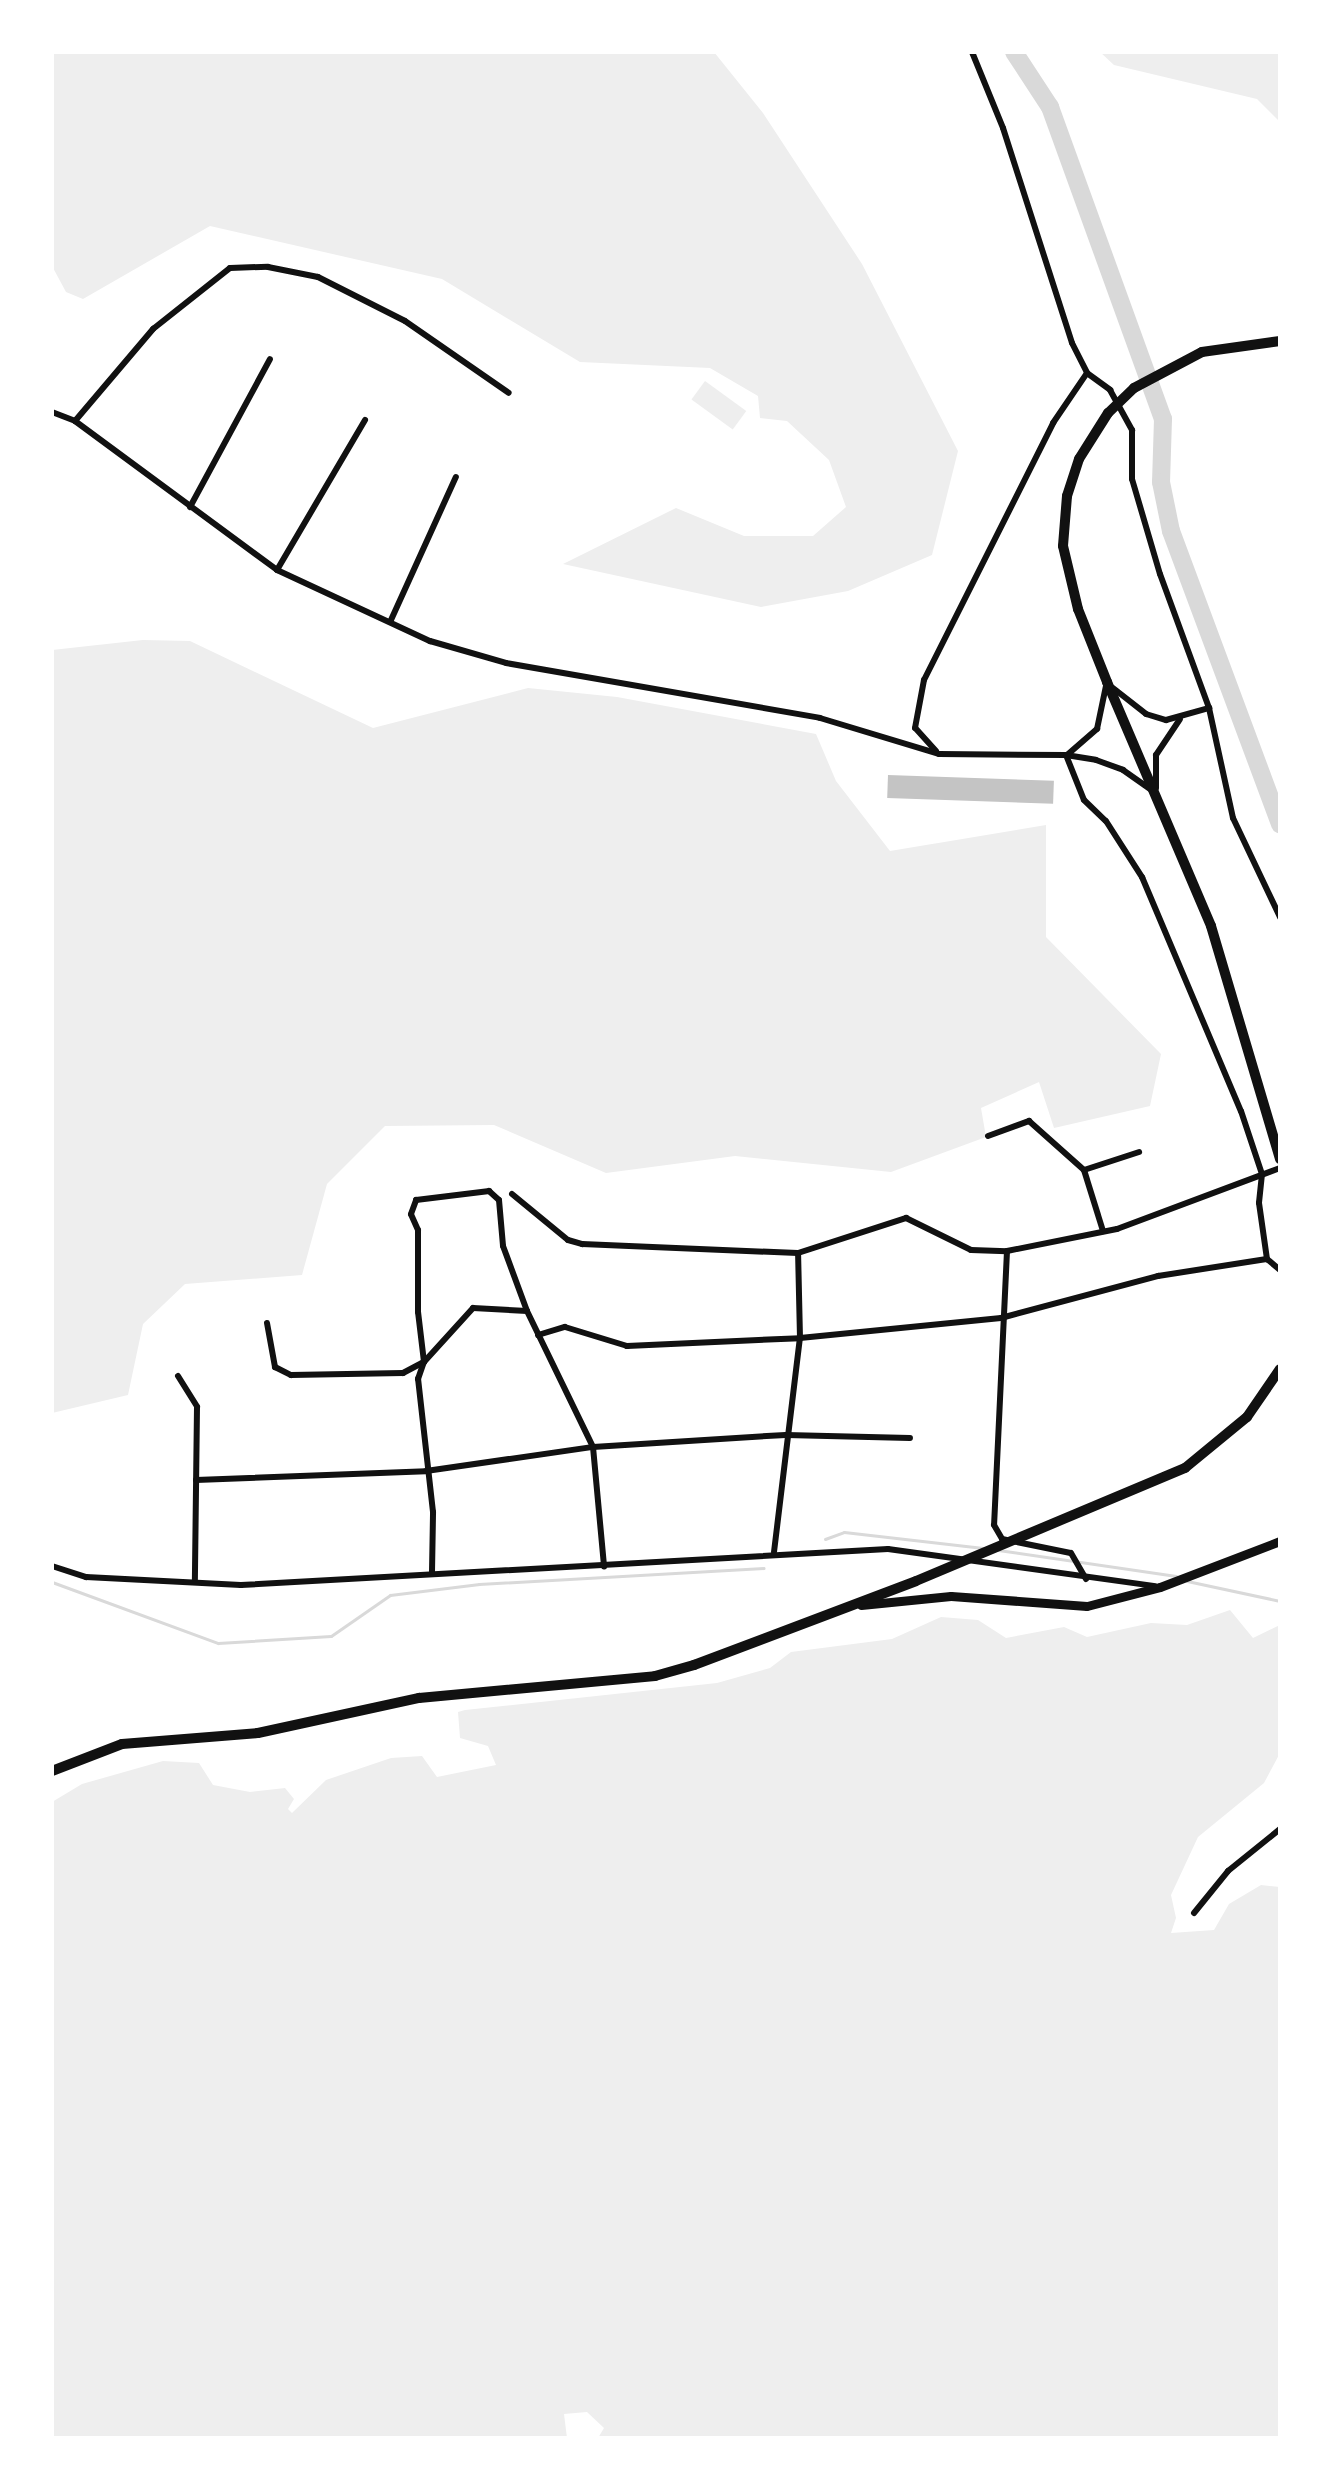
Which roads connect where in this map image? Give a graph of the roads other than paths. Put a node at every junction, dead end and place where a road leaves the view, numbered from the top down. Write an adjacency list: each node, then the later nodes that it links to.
1 (972, 52): 4 (street)
2 (1280, 341): 13 (highway)
3 (270, 359): 10 (street)
4 (1087, 373): 14 (street); 16 (street)
5 (509, 393): 8 (street)
6 (52, 412): 8 (street)
7 (365, 420): 11 (street)
8 (75, 421): 10 (street)
9 (456, 477): 12 (street)
10 (190, 507): 11 (street)
11 (277, 570): 12 (street)
12 (391, 620): 16 (street)
13 (1107, 682): 15 (street); 17 (street); 18 (highway)
14 (1209, 708): 15 (street); 19 (street)
15 (1180, 719): 18 (street)
16 (939, 754): 17 (street)
17 (1066, 755): 18 (street); 25 (street)
18 (1156, 794): 22 (highway)
19 (1280, 917)
20 (988, 1136): 24 (street)
21 (1139, 1152): 24 (street)
22 (1280, 1159)
23 (1280, 1168): 25 (street)
24 (1084, 1170): 27 (street)
25 (1262, 1174): 27 (street); 30 (street)
26 (512, 1194): 29 (street)
27 (1103, 1231): 28 (street)
28 (1007, 1251): 29 (street); 33 (street)
29 (798, 1253): 36 (street)
30 (1267, 1259): 31 (street); 33 (street)
31 (1280, 1270)
32 (527, 1311): 35 (street); 37 (street); 37 (street)
33 (1001, 1318): 36 (street); 50 (street)
34 (267, 1323): 37 (street)
35 (538, 1335): 36 (street); 42 (street)
36 (800, 1338): 40 (street)
37 (424, 1362): 43 (street)
38 (1280, 1369): 53 (highway)
39 (178, 1376): 44 (street)
40 (786, 1435): 41 (street); 42 (street); 46 (street)
41 (910, 1438)
42 (593, 1447): 43 (street); 48 (street)
43 (426, 1471): 44 (street); 49 (street)
44 (196, 1480): 51 (street)
45 (1280, 1541): 52 (main road)
46 (774, 1552): 48 (street); 50 (street)
47 (52, 1566): 51 (street)
48 (604, 1566): 49 (street)
49 (432, 1572): 51 (street)
50 (1086, 1579): 52 (street)
51 (195, 1582)
52 (1163, 1585): 53 (main road)
53 (854, 1606): 54 (highway)
54 (52, 1771)
55 (1280, 1829): 56 (street)
56 (1194, 1913)

